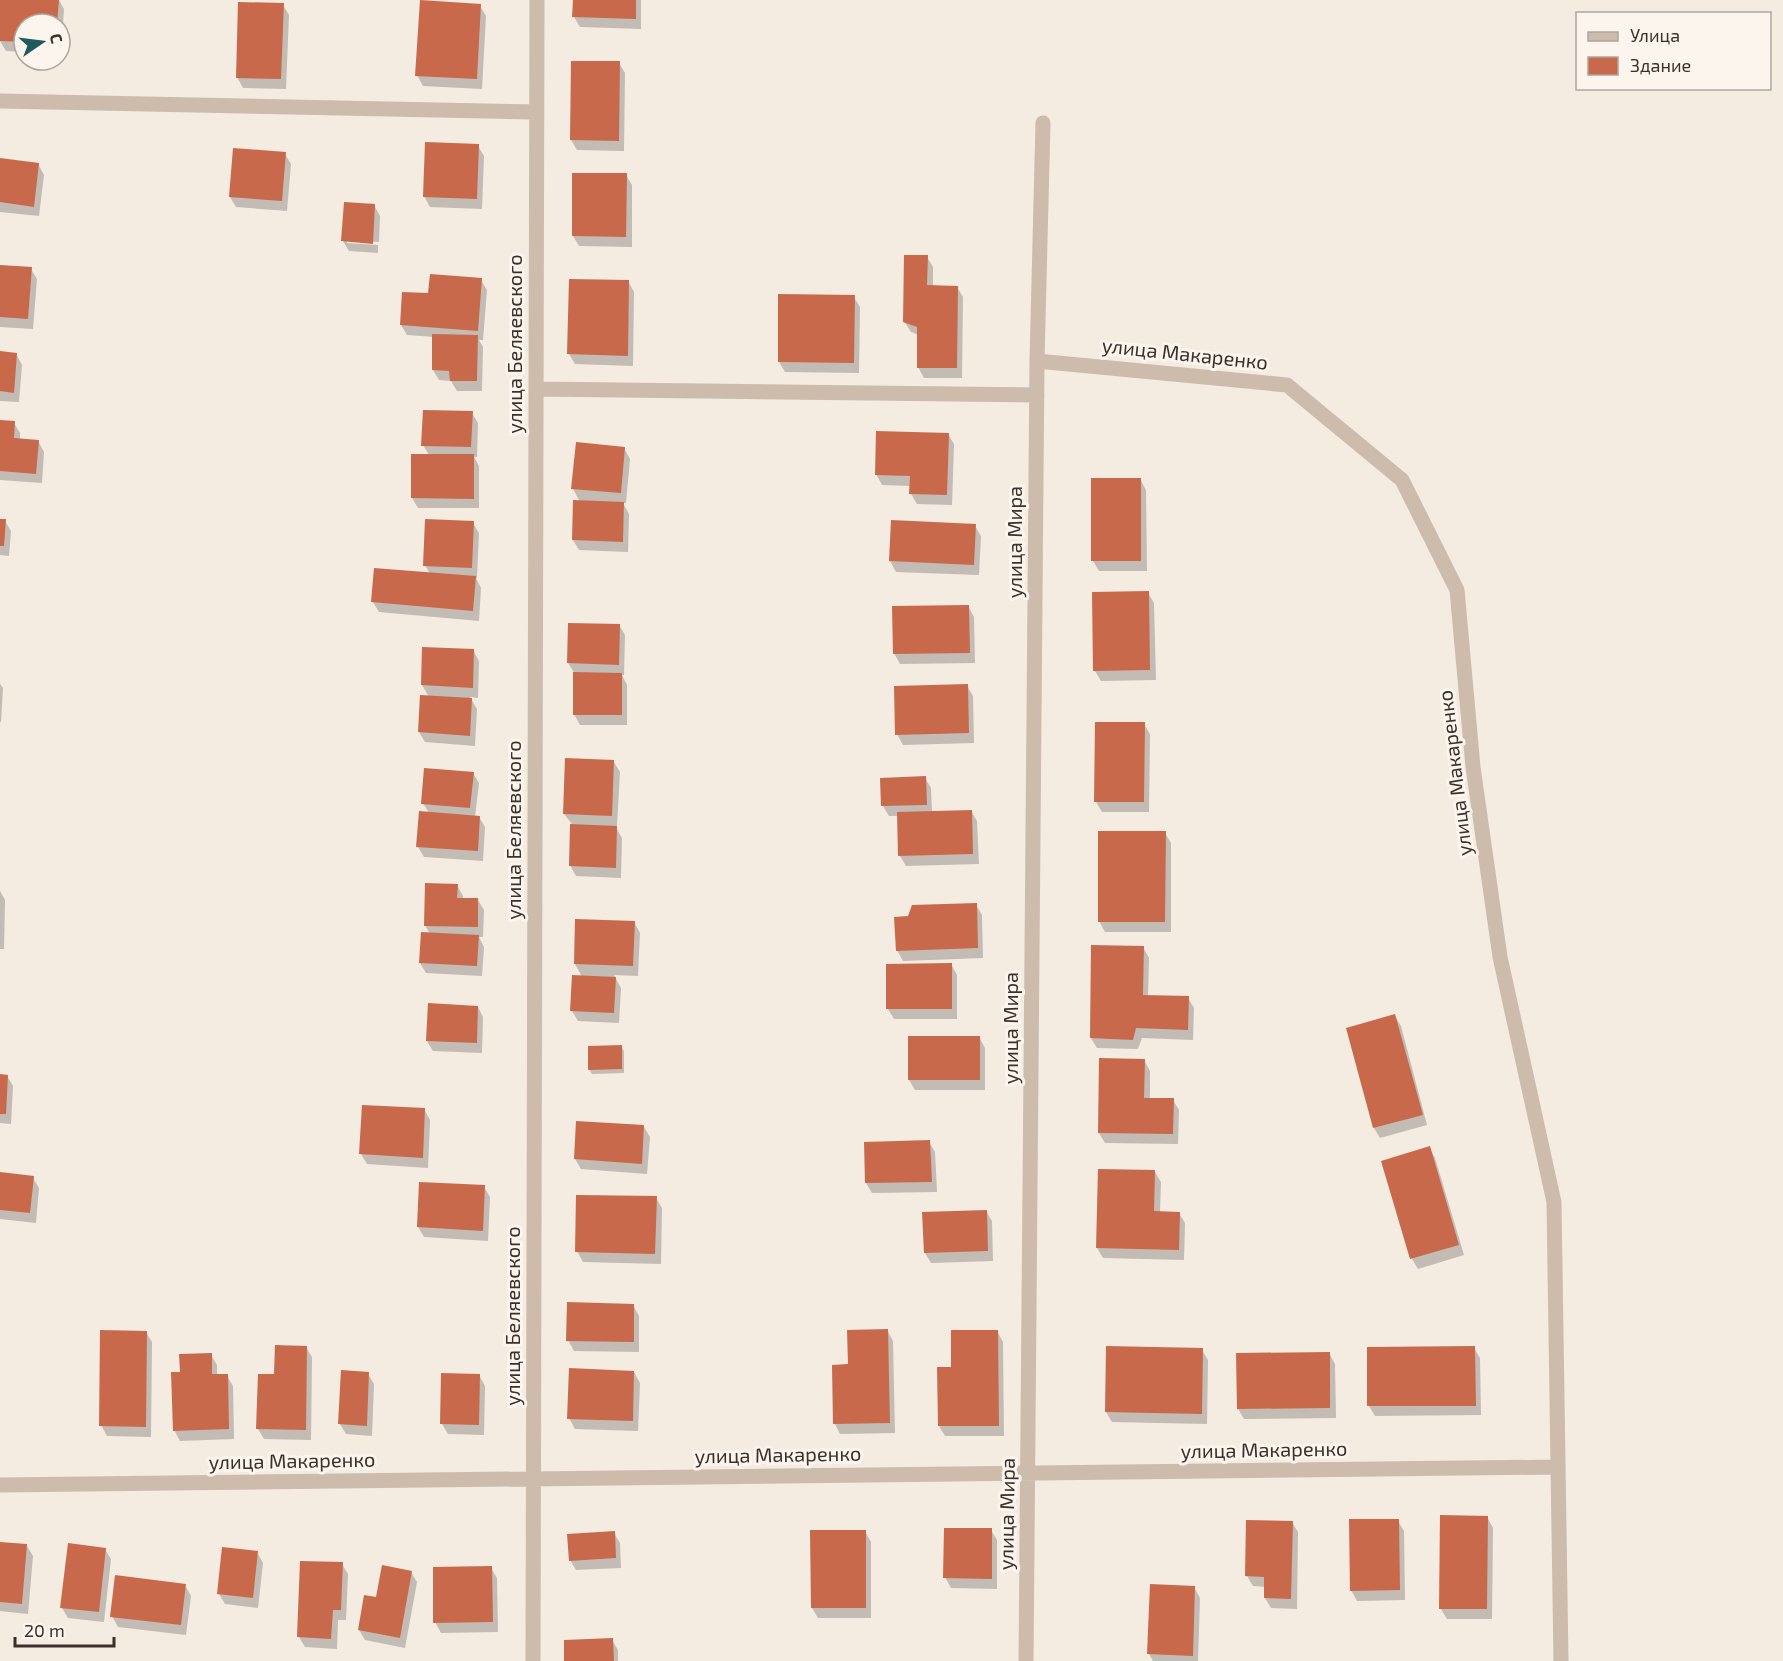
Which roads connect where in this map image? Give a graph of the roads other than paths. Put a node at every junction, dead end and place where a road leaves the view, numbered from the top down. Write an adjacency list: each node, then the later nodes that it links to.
1 (537, 0): 3 (street, улица Беляевского)
2 (0, 101): 3 (street)
3 (536, 112): 6 (street, улица Беляевского)
4 (1043, 123): 5 (street, улица Мира)
5 (1037, 361): 7 (street, улица Мира); 8 (street, улица Макаренко)
6 (536, 389): 7 (street); 10 (street, улица Беляевского)
7 (1037, 395): 9 (street, улица Мира)
8 (1557, 1467): 9 (street, улица Макаренко); 14 (street, улица Макаренко)
9 (1028, 1473): 10 (street, улица Макаренко); 13 (street, улица Мира)
10 (534, 1479): 11 (street, улица Макаренко); 12 (street, улица Беляевского)
11 (0, 1485)
12 (533, 1661)
13 (1026, 1661)
14 (1561, 1661)

